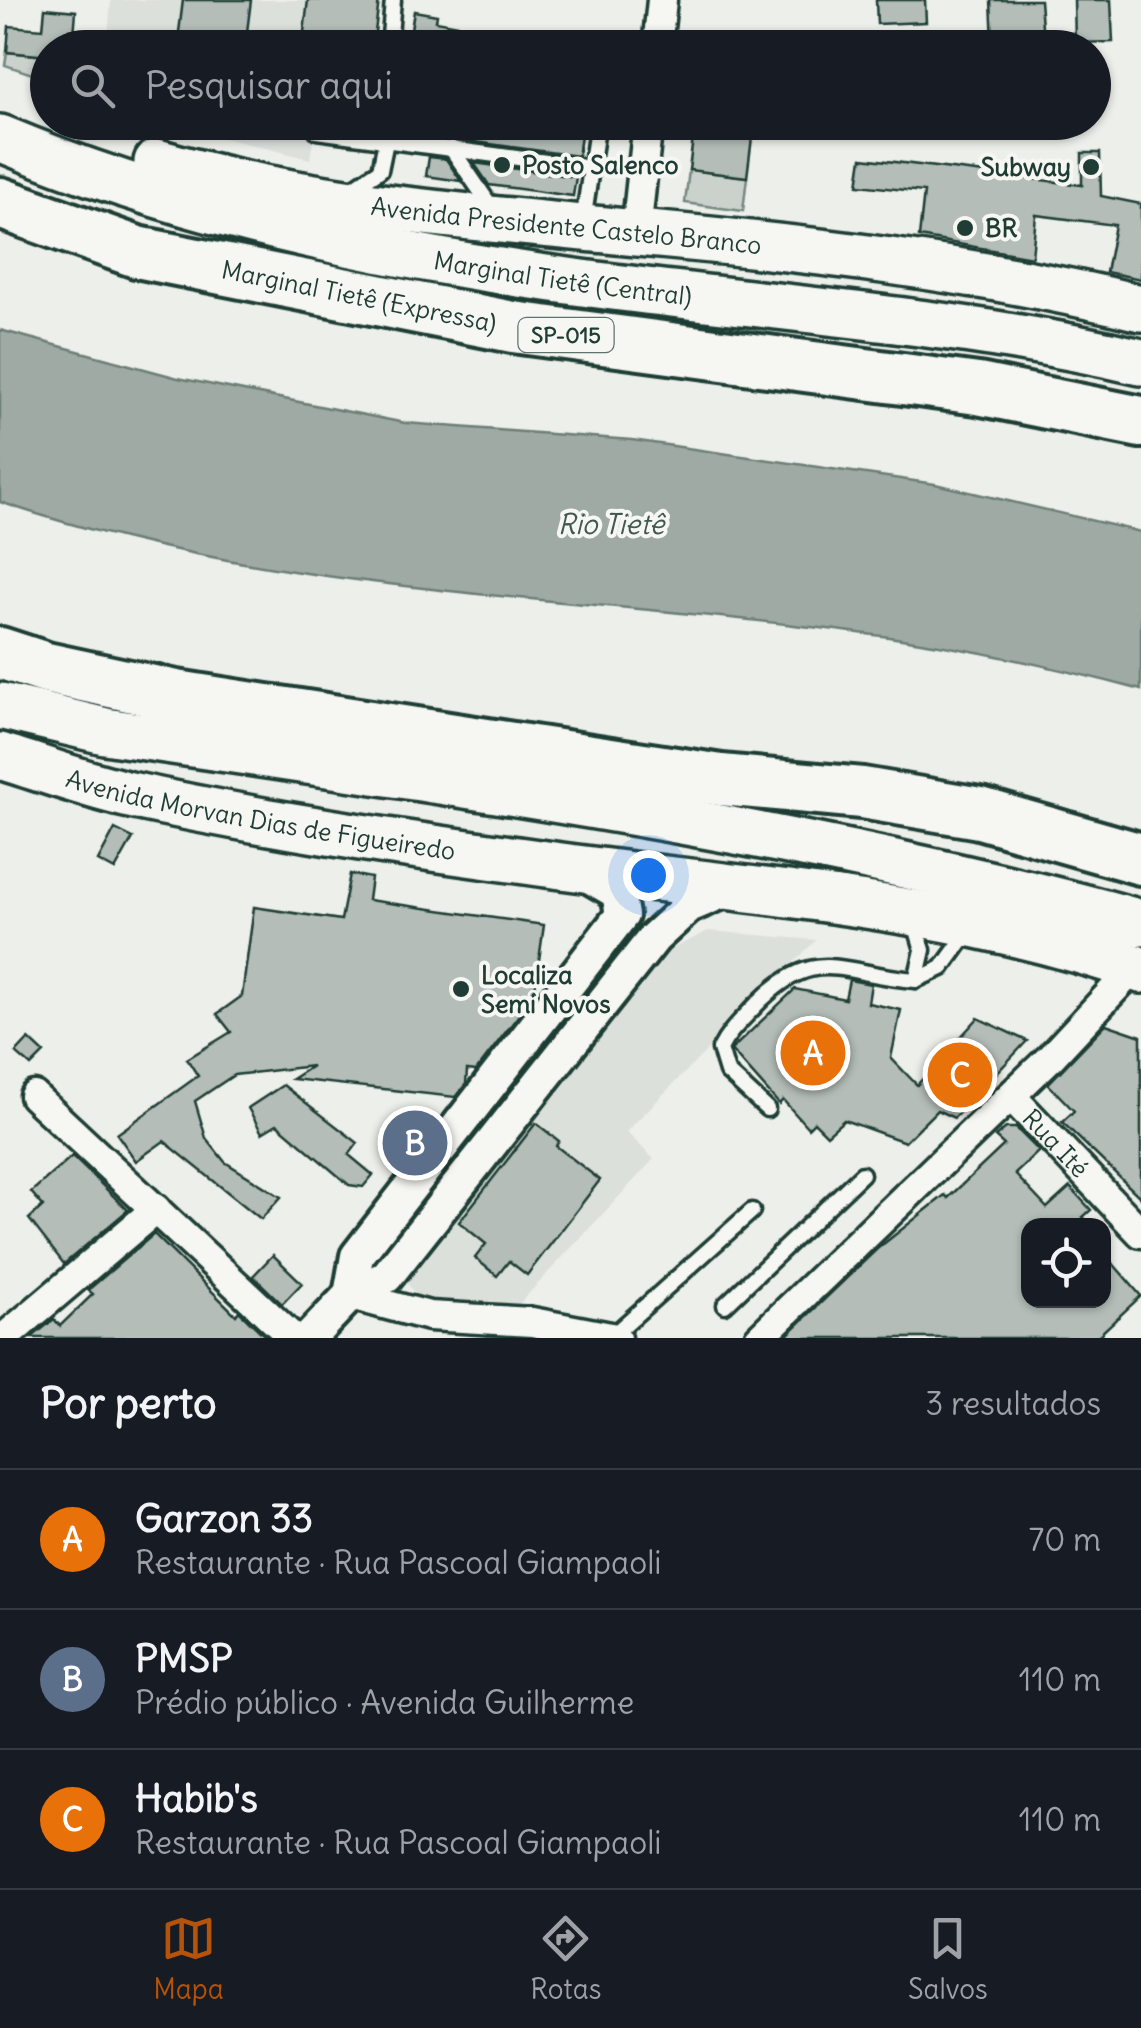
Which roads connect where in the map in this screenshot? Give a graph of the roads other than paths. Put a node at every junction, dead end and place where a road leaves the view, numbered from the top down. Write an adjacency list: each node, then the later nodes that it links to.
1 (393, 0): 3 (lane)
2 (662, 0): 4 (street)
3 (390, 30)
4 (659, 30)
5 (0, 106): 6 (highway, Avenida Presidente Castelo Branco)
6 (30, 117)
7 (0, 138): 22 (highway, Marginal Tietê (Central))
8 (93, 140): 17 (highway, Avenida Presidente Castelo Branco)
9 (386, 140): 17 (lane)
10 (399, 140): 13 (lane)
11 (596, 140): 14 (lane)
12 (646, 140): 20 (street)
13 (452, 148): 14 (lane); 18 (lane)
14 (592, 168): 19 (lane)
15 (0, 170): 23 (highway)
16 (0, 203): 23 (highway, Marginal Tietê (Expressa) / SP-015)
17 (354, 205): 18 (highway, Avenida Presidente Castelo Branco); 22 (highway)
18 (500, 220): 19 (highway, Avenida Presidente Castelo Branco)
19 (582, 228): 20 (highway, Avenida Presidente Castelo Branco)
20 (636, 232): 21 (highway, Avenida Presidente Castelo Branco)
21 (1141, 308)
22 (889, 317): 24 (highway, Marginal Tietê (Central))
23 (513, 327): 25 (highway, Marginal Tietê (Expressa) / SP-015)
24 (1141, 362)
25 (1141, 422)
26 (0, 653): 30 (highway)
27 (0, 706): 29 (highway)
28 (0, 756): 29 (highway); 31 (highway, Avenida Morvan Dias de Figueiredo)
29 (754, 832): 35 (highway)
30 (1141, 859)
31 (574, 867): 32 (highway, Avenida Morvan Dias de Figueiredo); 38 (street)
32 (738, 886): 33 (highway, Avenida Morvan Dias de Figueiredo); 39 (street)
33 (909, 910): 34 (highway, Avenida Morvan Dias de Figueiredo); 37 (lane)
34 (973, 922): 36 (highway, Avenida Morvan Dias de Figueiredo); 37 (lane)
35 (1141, 923)
36 (1138, 969): 41 (street)
37 (916, 980): 42 (lane)
38 (532, 1034): 39 (street); 47 (street)
39 (560, 1056): 47 (street)
40 (34, 1096): 44 (street)
41 (1010, 1096): 46 (street, Rua Ité); 53 (street)
42 (767, 1109)
43 (862, 1174): 48 (lane)
44 (156, 1210): 50 (street); 51 (street)
45 (752, 1211): 49 (lane)
46 (1141, 1233)
47 (350, 1295): 49 (street); 52 (street)
48 (725, 1304)
49 (614, 1337)
50 (4, 1338)
51 (293, 1338)
52 (310, 1338)
53 (759, 1338)

